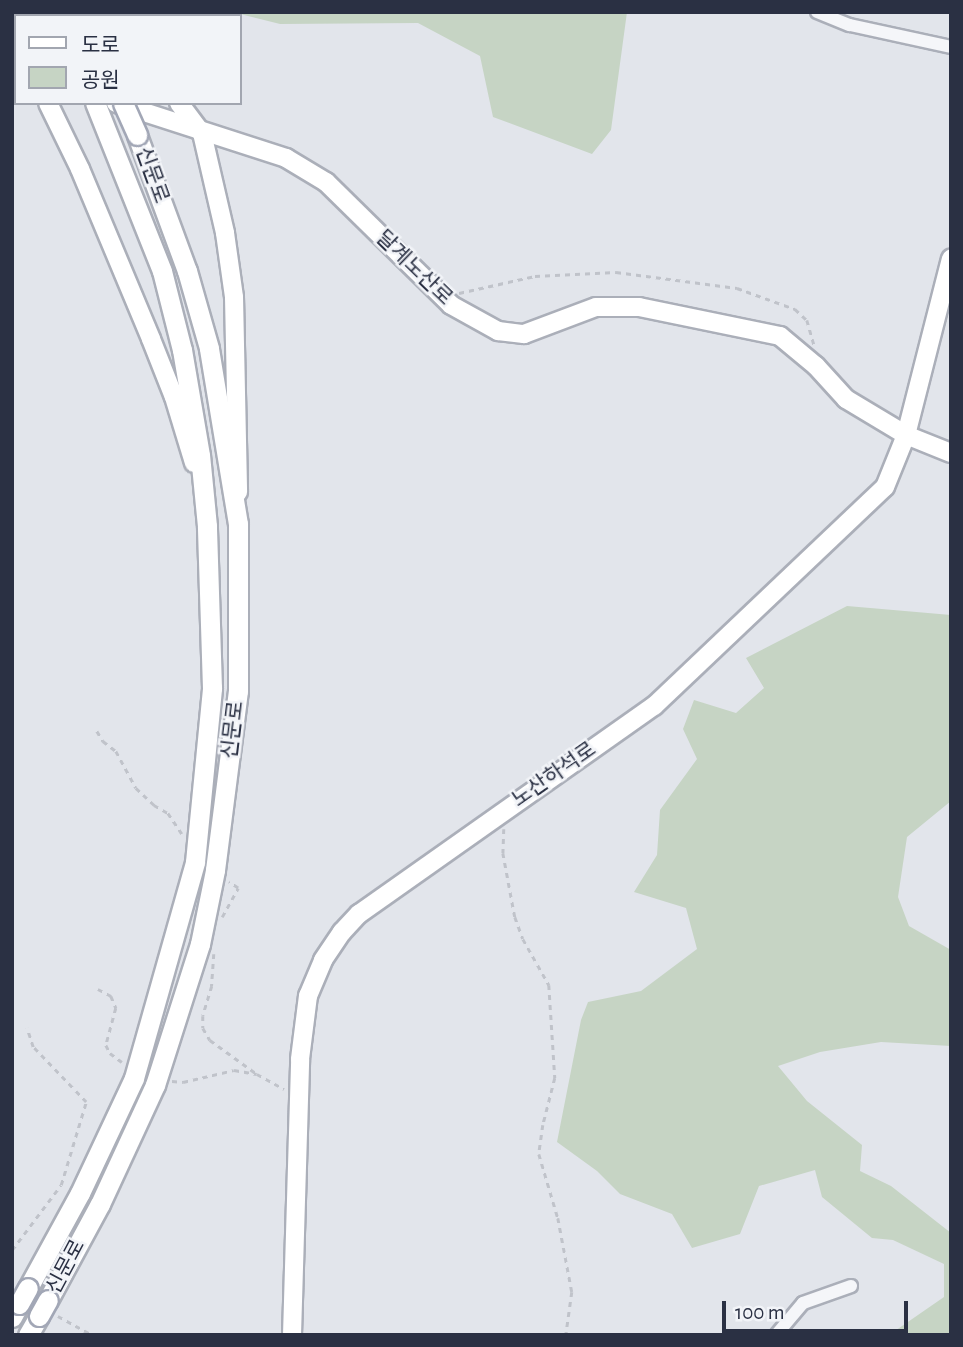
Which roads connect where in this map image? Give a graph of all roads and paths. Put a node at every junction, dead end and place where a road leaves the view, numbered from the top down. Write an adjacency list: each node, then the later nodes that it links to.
1 (817, 12): 2 (street)
2 (951, 47)
3 (49, 105): 14 (street)
4 (96, 105): 14 (main road, 신문로)
5 (122, 105): 8 (street, 달계노산로)
6 (124, 105): 15 (main road, 신문로, bridge)
7 (181, 105): 8 (street)
8 (202, 133): 10 (street, 달계노산로); 15 (street)
9 (951, 259): 12 (street, 노산하석로)
10 (439, 294): 11 (street, 달계노산로); 11 (path)
11 (816, 366): 12 (street, 달계노산로)
12 (906, 435): 13 (street, 달계노산로); 17 (street, 노산하석로)
13 (951, 453)
14 (203, 497): 30 (main road, 신문로)
15 (238, 524): 31 (main road, 신문로)
16 (97, 731): 18 (path)
17 (503, 810): 27 (street, 노산하석로); 33 (path)
18 (182, 834)
19 (229, 882): 20 (path)
20 (217, 925)
21 (214, 948): 25 (path)
22 (98, 989): 24 (path)
23 (27, 1028): 28 (path)
24 (124, 1064)
25 (257, 1074): 26 (path); 27 (path)
26 (172, 1081)
27 (299, 1097): 32 (street, 노산하석로)
28 (12, 1250)
29 (850, 1286): 34 (street)
30 (20, 1303)
31 (28, 1335)
32 (292, 1335)
33 (566, 1335)
34 (776, 1335)

